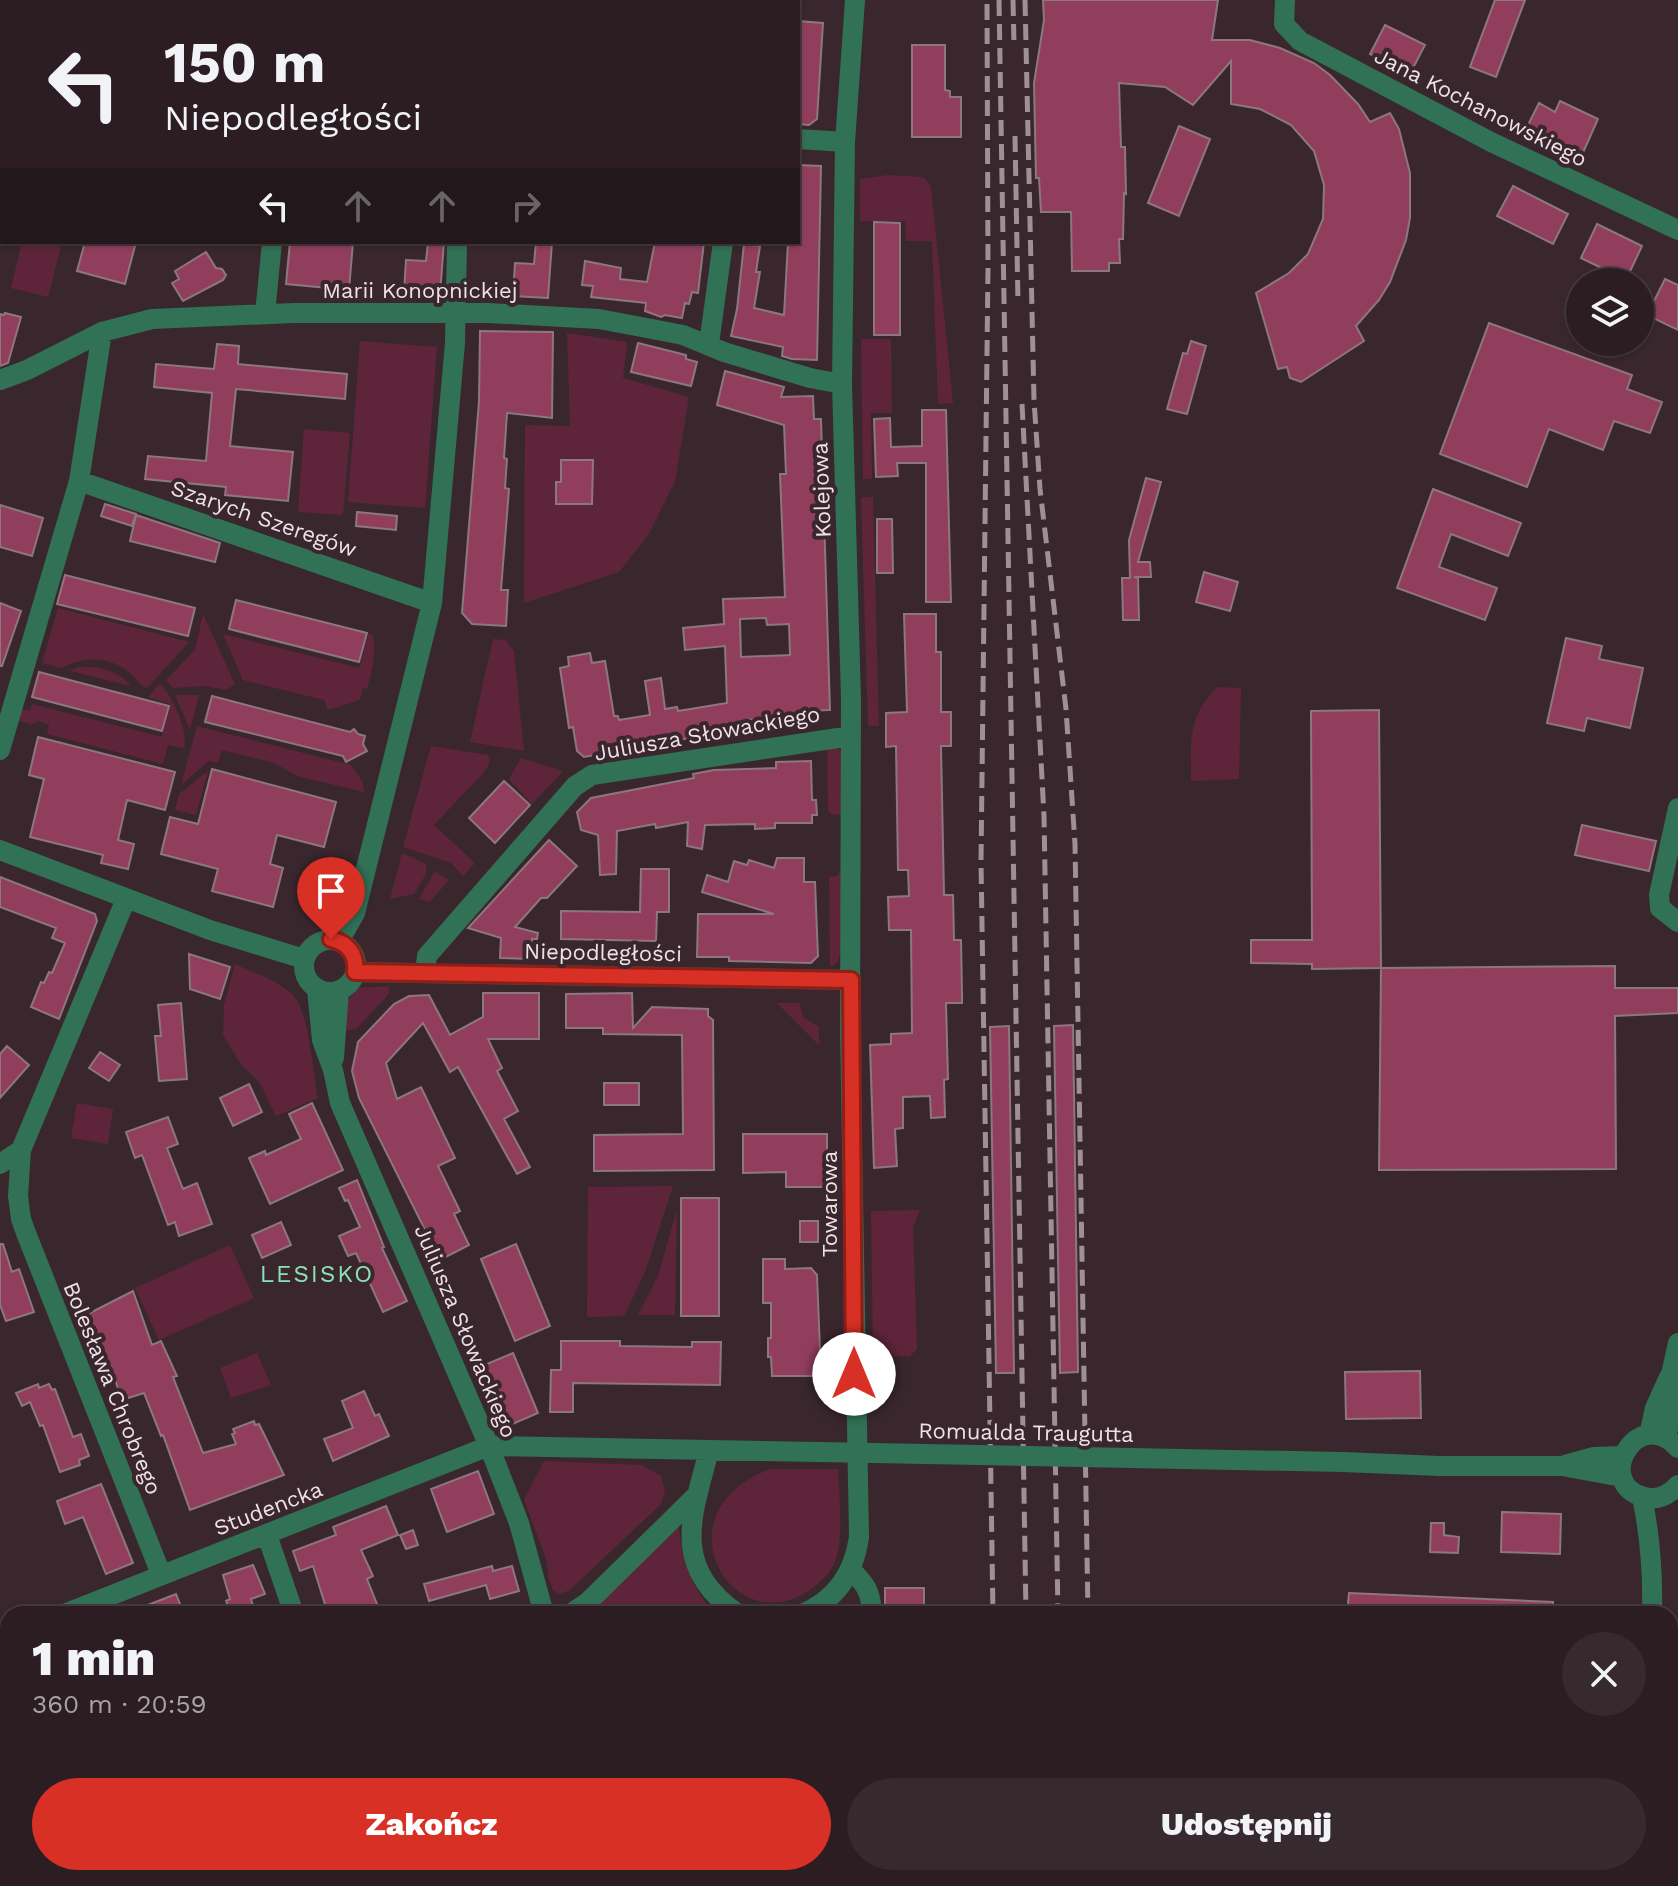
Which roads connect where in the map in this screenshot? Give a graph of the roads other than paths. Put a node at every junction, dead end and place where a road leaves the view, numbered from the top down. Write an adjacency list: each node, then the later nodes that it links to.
1 (855, 0): 4 (street, Kolejowa)
2 (1284, 4): 5 (street, Jana Kochanowskiego)
3 (800, 139): 4 (street)
4 (845, 142): 14 (street, Kolejowa)
5 (1678, 230)
6 (272, 244): 9 (street)
7 (457, 244): 10 (street)
8 (723, 244): 12 (street)
9 (265, 314): 10 (street, Marii Konopnickiej); 11 (street, Marii Konopnickiej)
10 (456, 314): 12 (street, Marii Konopnickiej); 16 (street)
11 (102, 332): 13 (street, Marii Konopnickiej); 15 (street)
12 (709, 344): 14 (street, Marii Konopnickiej)
13 (0, 380)
14 (842, 384): 17 (street, Kolejowa)
15 (79, 481): 16 (street, Szarych Szeregów); 18 (street)
16 (432, 603): 23 (street)
17 (851, 736): 26 (street, Juliusza Słowackiego); 27 (street, Kolejowa)
18 (0, 750)
19 (1678, 808): 22 (street)
20 (0, 850): 21 (street)
21 (126, 899): 24 (street); 31 (street)
22 (1678, 922)
23 (339, 941): 24 (street); 25 (street)
24 (304, 959): 28 (street)
25 (355, 972): 26 (street, Niepodległości); 29 (street)
26 (425, 972): 27 (street, Niepodległości)
27 (851, 980): 45 (street, Towarowa)
28 (317, 989): 29 (street); 30 (street, Juliusza Słowackiego)
29 (339, 991): 30 (street, Juliusza Słowackiego)
30 (333, 1070): 37 (street, Juliusza Słowackiego)
31 (21, 1150): 32 (street); 34 (street, Bolesława Chrobrego)
32 (0, 1164)
33 (0, 1218): 34 (street)
34 (21, 1219): 46 (street, Bolesława Chrobrego)
35 (1678, 1343): 36 (street)
36 (1664, 1440): 39 (street)
37 (489, 1446): 38 (street, Romualda Traugutta); 44 (street, Studencka); 49 (street, Juliusza Słowackiego)
38 (709, 1451): 40 (street, Romualda Traugutta, bridge); 43 (street)
39 (1623, 1456): 40 (street); 41 (street)
40 (1562, 1466): 41 (street)
41 (1622, 1477): 42 (street)
42 (1661, 1493): 54 (street)
43 (698, 1494): 50 (street); 51 (street)
44 (267, 1535): 46 (street, Studencka); 48 (street)
45 (850, 1569): 52 (street); 53 (street)
46 (161, 1574): 47 (street, Studencka)
47 (83, 1606)
48 (291, 1606)
49 (542, 1606)
50 (582, 1606)
51 (727, 1606)
52 (816, 1606)
53 (872, 1606)
54 (1652, 1606)

